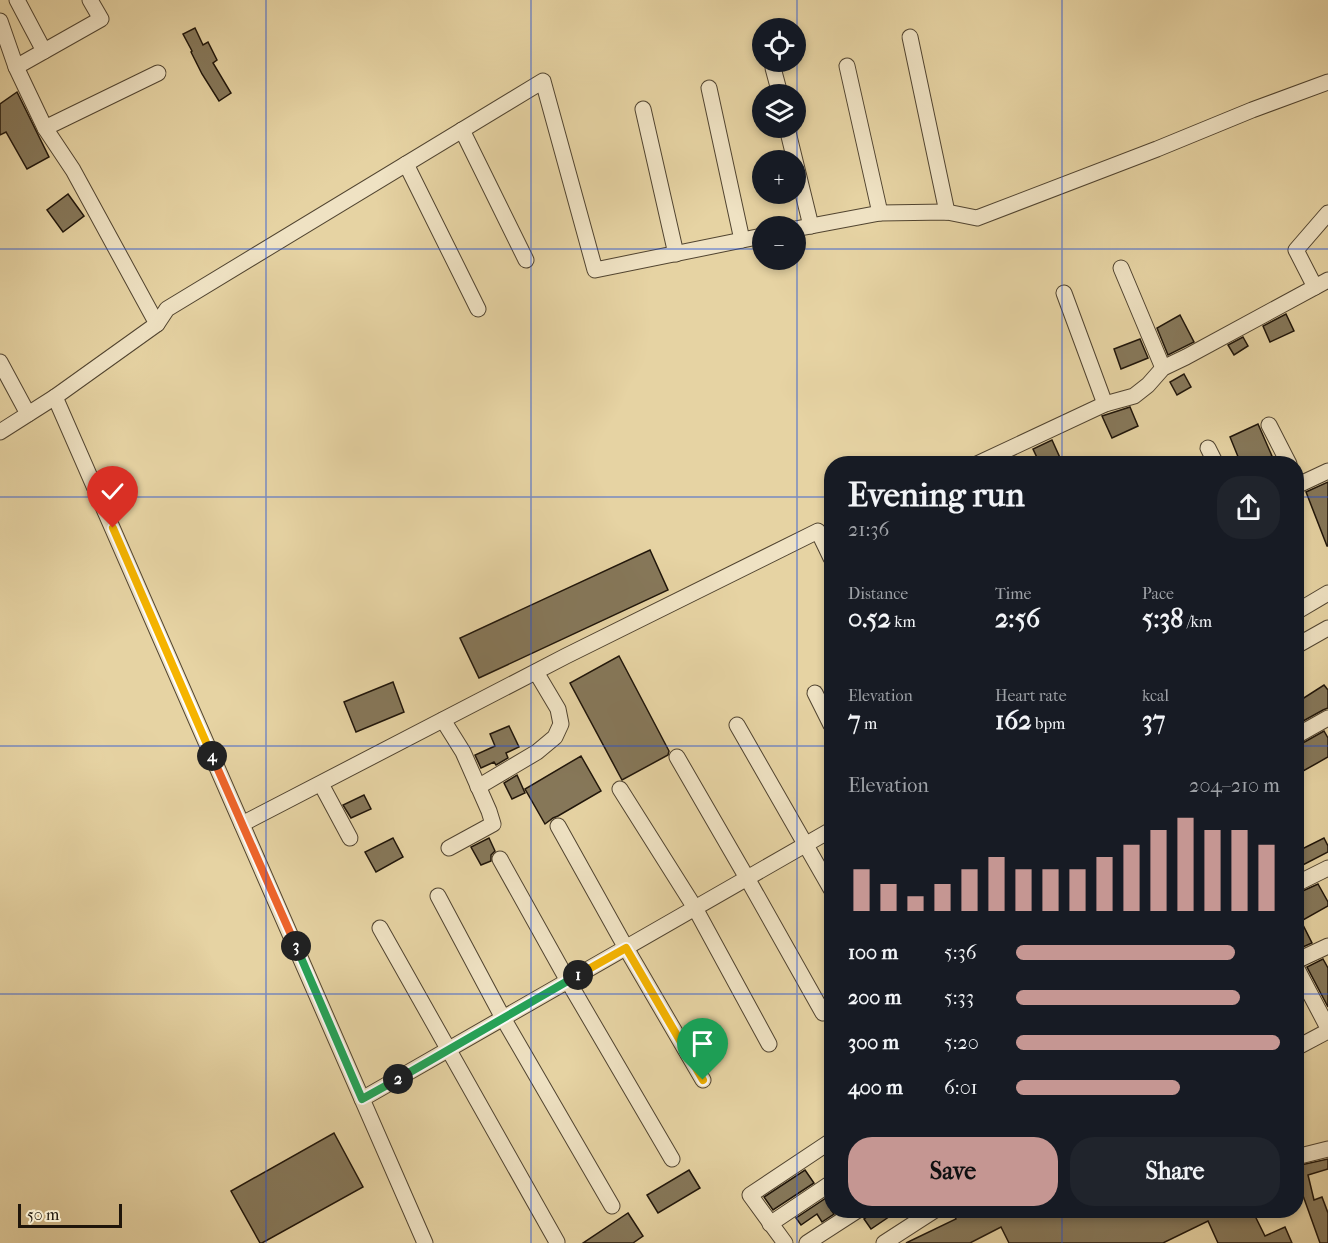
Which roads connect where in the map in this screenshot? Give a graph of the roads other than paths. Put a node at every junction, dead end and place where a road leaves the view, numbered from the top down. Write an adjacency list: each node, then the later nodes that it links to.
1 (17, 0): 5 (street)
2 (90, 0): 5 (street)
3 (0, 21): 7 (street)
4 (910, 37): 16 (street)
5 (44, 51): 7 (street)
6 (846, 66): 17 (street)
7 (16, 67): 12 (street)
8 (158, 73): 12 (street)
9 (1328, 82): 16 (street)
10 (709, 88): 22 (street)
11 (643, 109): 23 (street)
12 (45, 128): 29 (street)
13 (462, 130): 15 (street); 23 (street); 24 (street)
14 (790, 138): 19 (street)
15 (406, 164): 28 (street); 29 (street)
16 (947, 212): 17 (street)
17 (880, 213): 19 (street)
18 (1328, 213): 26 (street)
19 (811, 225): 20 (street)
20 (806, 226)
21 (752, 238): 22 (street)
22 (742, 240): 23 (street)
23 (676, 254)
24 (526, 260)
25 (1121, 268): 31 (street)
26 (1321, 283): 31 (street)
27 (1064, 293): 33 (street)
28 (478, 309)
29 (157, 324): 32 (street)
30 (0, 362): 34 (street)
31 (1163, 368): 33 (street)
32 (55, 397): 34 (street); 59 (street)
33 (1105, 404): 38 (street)
34 (28, 414): 36 (street)
35 (1269, 425): 40 (street)
36 (0, 432)
37 (1208, 448): 39 (street)
38 (1007, 456)
39 (1212, 456)
40 (1285, 456)
41 (1328, 471): 42 (street)
42 (1304, 480)
43 (824, 529): 48 (street)
44 (1328, 593): 45 (street)
45 (1304, 607)
46 (1328, 628): 47 (street)
47 (1304, 642)
48 (536, 672): 52 (street); 57 (street)
49 (815, 693): 50 (street)
50 (824, 711)
51 (1328, 718): 54 (street)
52 (443, 720): 56 (street); 57 (street)
53 (738, 725): 63 (street)
54 (1304, 732)
55 (677, 757): 68 (street)
56 (321, 784): 59 (street); 62 (street)
57 (478, 787): 64 (street)
58 (620, 789): 71 (street)
59 (242, 824): 85 (street)
60 (558, 826): 74 (street)
61 (824, 834): 63 (street)
62 (350, 838)
63 (806, 845): 67 (street); 68 (street)
64 (449, 848)
65 (500, 859): 76 (street)
66 (1328, 868): 69 (street)
67 (824, 877)
68 (747, 878): 71 (street); 78 (street)
69 (1304, 880)
70 (438, 896): 79 (street)
71 (695, 908): 74 (street); 81 (street)
72 (380, 928): 83 (street)
73 (1328, 946): 75 (street)
74 (626, 948): 76 (street); 84 (street)
75 (1304, 958)
76 (568, 981): 79 (street); 89 (street)
77 (1304, 983): 80 (street)
78 (824, 1012)
79 (503, 1018): 83 (street); 91 (street)
80 (1328, 1030): 82 (street)
81 (769, 1044)
82 (1304, 1044)
83 (449, 1049): 85 (street); 95 (street)
84 (703, 1080)
85 (362, 1099): 96 (street)
86 (824, 1146): 94 (street)
87 (1328, 1149): 88 (street)
88 (1304, 1155)
89 (672, 1159)
90 (824, 1188): 94 (street)
91 (612, 1206)
92 (846, 1218): 98 (street)
93 (923, 1218): 99 (street)
94 (770, 1224): 97 (street)
95 (557, 1242)
96 (425, 1243)
97 (785, 1243)
98 (807, 1243)
99 (884, 1243)

